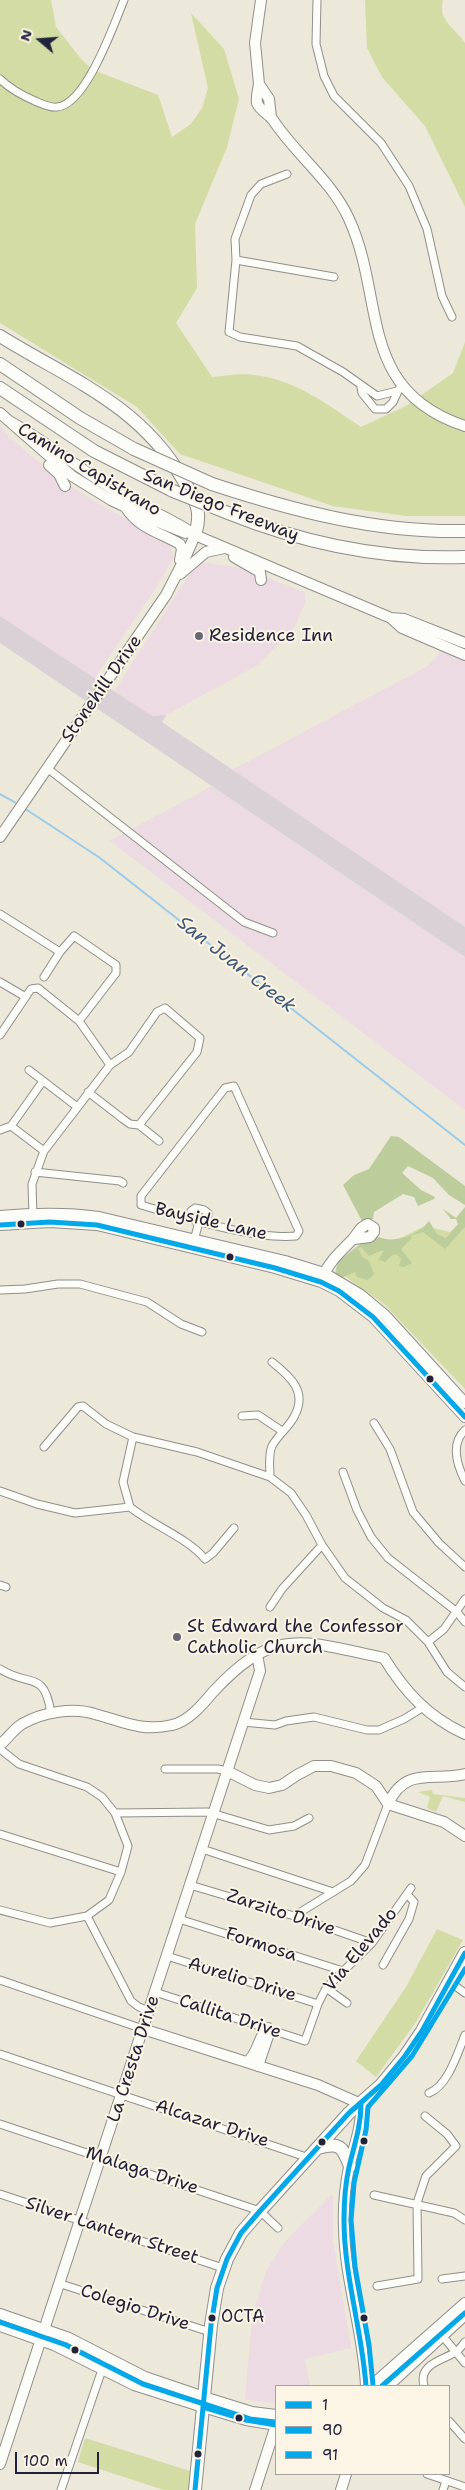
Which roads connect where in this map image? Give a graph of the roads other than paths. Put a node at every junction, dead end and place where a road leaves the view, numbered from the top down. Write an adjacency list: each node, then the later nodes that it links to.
1 (124, 0): 4 (street)
2 (261, 0): 13 (main road)
3 (318, 0): 8 (street)
4 (0, 79)
5 (287, 174): 6 (street)
6 (236, 260): 7 (street); 11 (street)
7 (334, 277)
8 (452, 317)
9 (0, 336): 22 (highway)
10 (0, 364): 21 (highway, San Diego Freeway, bridge)
11 (362, 387): 13 (street); 13 (street)
12 (0, 388): 24 (highway, San Diego Freeway, bridge)
13 (400, 388): 16 (main road)
14 (0, 413): 15 (main road, Camino Capistrano)
15 (9, 421): 17 (main road, Camino Capistrano); 18 (main road, Camino Capistrano); 19 (main road)
16 (465, 426)
17 (24, 429): 18 (main road); 20 (main road, Camino Capistrano)
18 (72, 476): 20 (main road, Camino Capistrano)
19 (65, 486)
20 (125, 502): 22 (main road, Camino Capistrano); 26 (main road)
21 (465, 529)
22 (195, 534): 23 (main road, Camino Capistrano); 26 (main road, Stonehill Drive)
23 (224, 548): 25 (main road, Camino Capistrano); 25 (main road); 26 (main road)
24 (465, 557)
25 (280, 571): 27 (main road, Camino Capistrano)
26 (174, 580): 32 (main road, Stonehill Drive)
27 (391, 618): 28 (main road, Camino Capistrano); 29 (main road, Camino Capistrano)
28 (465, 642)
29 (451, 649): 30 (main road); 31 (main road, Camino Capistrano)
30 (465, 650)
31 (465, 655)
32 (47, 768): 33 (main road, Stonehill Drive); 35 (street)
33 (1, 836)
34 (0, 914): 36 (street)
35 (273, 933)
36 (60, 952): 37 (street); 40 (street)
37 (44, 977)
38 (0, 982): 39 (street)
39 (24, 996): 40 (street); 41 (street)
40 (79, 1021): 42 (street)
41 (0, 1035)
42 (110, 1065): 45 (street); 48 (street)
43 (29, 1070): 44 (street)
44 (43, 1081): 46 (street); 47 (street)
45 (88, 1092): 46 (street); 48 (street)
46 (76, 1106): 51 (street)
47 (11, 1126): 49 (street); 51 (street)
48 (139, 1126): 50 (street)
49 (0, 1130)
50 (159, 1141)
51 (44, 1151): 52 (street)
52 (35, 1172): 53 (street); 55 (street)
53 (123, 1183)
54 (0, 1216): 55 (main road)
55 (34, 1218): 59 (main road); 61 (main road)
56 (189, 1219): 57 (street, Bayside Lane); 58 (street); 58 (street, Bayside Lane)
57 (199, 1222): 58 (street, Bayside Lane); 61 (street)
58 (207, 1223)
59 (0, 1225)
60 (354, 1239): 62 (main road)
61 (193, 1244): 62 (main road)
62 (322, 1278): 66 (main road); 68 (main road)
63 (0, 1290): 64 (street)
64 (202, 1332)
65 (272, 1362): 71 (street)
66 (465, 1403)
67 (242, 1416): 71 (street)
68 (465, 1417)
69 (374, 1423): 81 (street)
70 (465, 1430): 76 (street)
71 (282, 1432): 75 (street)
72 (133, 1437): 73 (street); 75 (street); 78 (street)
73 (44, 1447)
74 (343, 1472): 84 (street)
75 (270, 1477): 80 (street)
76 (465, 1481)
77 (0, 1491): 78 (street)
78 (130, 1507): 79 (street)
79 (234, 1528)
80 (322, 1545): 83 (street); 86 (street)
81 (465, 1567)
82 (465, 1599): 84 (street)
83 (270, 1607)
84 (457, 1612): 85 (street); 86 (street)
85 (465, 1622)
86 (428, 1642): 89 (street)
87 (257, 1654): 90 (main road); 91 (main road); 92 (main road, La Cresta Drive)
88 (0, 1669): 91 (street)
89 (465, 1686)
90 (422, 1708): 92 (street); 93 (main road)
91 (51, 1713): 94 (main road)
92 (243, 1722): 97 (main road, La Cresta Drive)
93 (465, 1734)
94 (0, 1745)
95 (0, 1749): 100 (street)
96 (165, 1769): 97 (street)
97 (227, 1771): 99 (main road); 101 (main road, La Cresta Drive)
98 (465, 1774): 99 (main road)
99 (388, 1804): 104 (main road); 108 (street)
100 (115, 1813): 101 (street); 106 (street)
101 (213, 1814): 102 (street); 105 (main road, La Cresta Drive)
102 (309, 1818)
103 (0, 1834): 106 (street)
104 (465, 1836)
105 (202, 1849): 107 (main road, La Cresta Drive); 108 (street)
106 (122, 1872): 110 (street)
107 (190, 1885): 111 (street, Zarzito Drive); 112 (main road, La Cresta Drive)
108 (333, 1892): 111 (street)
109 (0, 1910): 110 (street)
110 (87, 1916): 125 (street)
111 (294, 1916): 113 (street, Zarzito Drive)
112 (179, 1919): 115 (main road, La Cresta Drive); 117 (street, Formosa)
113 (372, 1943): 116 (street, Via Elevado); 117 (street, Via Elevado)
114 (465, 1954): 119 (highway)
115 (167, 1956): 121 (main road, La Cresta Drive); 124 (street, Aurelio Drive)
116 (383, 1965)
117 (343, 1971): 120 (street, Via Elevado)
118 (0, 1980): 127 (street)
119 (450, 1982): 122 (street); 135 (highway)
120 (326, 1988): 123 (street); 124 (street, Via Elevado)
121 (155, 1992): 125 (main road, La Cresta Drive); 126 (street, Callita Drive)
122 (465, 1993)
123 (347, 2003)
124 (318, 2004): 129 (street, Via Elevado)
125 (149, 2011): 127 (main road, La Cresta Drive)
126 (268, 2028): 129 (street, Callita Drive); 131 (main road); 132 (main road)
127 (144, 2029): 131 (main road); 134 (main road, La Cresta Drive)
128 (465, 2035): 133 (street)
129 (306, 2041)
130 (0, 2054): 134 (street, Alcazar Drive)
131 (247, 2062): 132 (main road)
132 (258, 2066): 135 (main road)
133 (429, 2093)
134 (123, 2094): 138 (street, Alcazar Drive); 139 (main road, La Cresta Drive)
135 (361, 2104): 138 (highway); 140 (main road)
136 (424, 2116): 143 (street)
137 (0, 2124): 139 (street, Malaga Drive)
138 (313, 2153): 140 (highway); 144 (highway)
139 (102, 2159): 144 (street, Malaga Drive); 146 (main road, La Cresta Drive)
140 (350, 2166): 167 (main road)
141 (0, 2194): 146 (street, Silver Lantern Street)
142 (374, 2195): 143 (street)
143 (417, 2203): 145 (street); 152 (street)
144 (260, 2211): 147 (street, Malaga Drive); 148 (highway)
145 (465, 2220)
146 (81, 2221): 148 (street, Silver Lantern Street); 151 (main road, La Cresta Drive)
147 (278, 2228)
148 (223, 2268): 159 (highway)
149 (465, 2276): 150 (street)
150 (442, 2279)
151 (60, 2284): 157 (main road, La Cresta Drive); 159 (street, Colegio Drive)
152 (377, 2286)
153 (465, 2302): 158 (main road)
154 (465, 2315): 160 (main road)
155 (2, 2316): 157 (main road)
156 (0, 2326): 161 (main road)
157 (45, 2328): 161 (main road, La Cresta Drive); 164 (main road)
158 (435, 2328): 160 (street); 168 (main road)
159 (210, 2332): 171 (highway)
160 (443, 2336): 163 (street); 169 (main road)
161 (41, 2339): 166 (main road); 177 (main road, La Cresta Drive)
162 (465, 2342): 163 (street)
163 (457, 2351): 165 (street); 170 (street)
164 (106, 2358): 166 (street); 171 (main road)
165 (465, 2363)
166 (102, 2368): 171 (main road); 183 (street)
167 (366, 2385)
168 (372, 2385)
169 (389, 2385)
170 (424, 2385)
171 (204, 2402): 172 (main road); 174 (main road); 184 (highway)
172 (275, 2415)
173 (450, 2422): 176 (street)
174 (275, 2425)
175 (275, 2428): 185 (main road)
176 (465, 2439)
177 (0, 2464)
178 (346, 2475): 186 (main road)
179 (352, 2475): 187 (main road)
180 (430, 2475): 181 (street)
181 (446, 2480): 182 (street); 188 (street)
182 (465, 2487)
183 (61, 2490)
184 (195, 2490)
185 (255, 2490)
186 (341, 2490)
187 (347, 2490)
188 (443, 2490)

